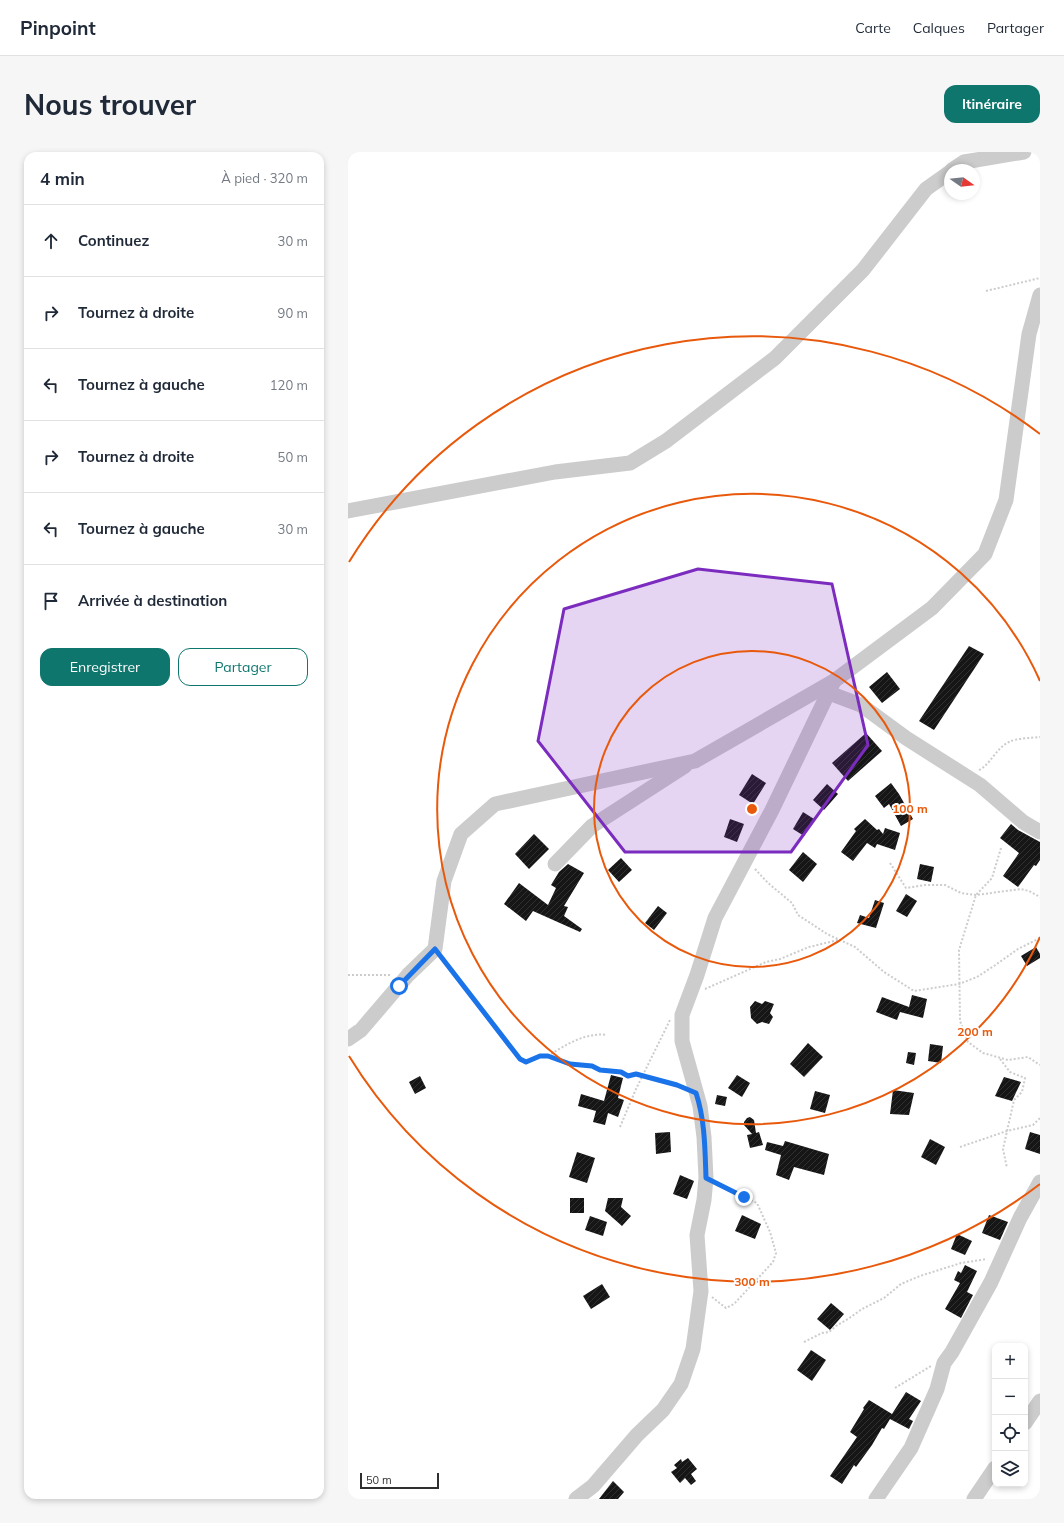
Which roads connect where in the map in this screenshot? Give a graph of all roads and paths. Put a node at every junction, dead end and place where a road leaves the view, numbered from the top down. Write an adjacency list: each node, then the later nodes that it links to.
1 (1024, 152): 2 (street)
2 (961, 164)
3 (944, 176): 7 (street)
4 (1040, 278): 5 (path)
5 (986, 291)
6 (1040, 295): 8 (street)
7 (348, 511)
8 (831, 687): 10 (street); 11 (street); 14 (street)
9 (1040, 737): 11 (path)
10 (695, 760): 16 (street); 21 (street)
11 (968, 777): 12 (street)
12 (1040, 832)
13 (1001, 848): 17 (path)
14 (745, 861): 20 (path); 25 (street)
15 (890, 863): 17 (path)
16 (555, 864)
17 (976, 894): 18 (path); 24 (path)
18 (1040, 897)
19 (1040, 938): 24 (path)
20 (839, 940): 24 (path); 25 (path)
21 (435, 949): 23 (street); 29 (path)
22 (348, 975): 23 (path)
23 (408, 975): 28 (street)
24 (959, 984): 30 (path)
25 (691, 991): 33 (street)
26 (671, 1018): 32 (path)
27 (606, 1035): 29 (path)
28 (348, 1039)
29 (548, 1056): 32 (path)
30 (1000, 1058): 31 (path); 36 (path)
31 (1040, 1065)
32 (642, 1075): 33 (path); 35 (path)
33 (696, 1093): 39 (street)
34 (1040, 1118): 36 (path)
35 (620, 1127)
36 (1007, 1131): 37 (path); 38 (path)
37 (960, 1147)
38 (1006, 1168)
39 (706, 1178): 42 (street); 42 (path)
40 (1040, 1182): 41 (street)
41 (1002, 1257): 43 (path); 50 (street)
42 (700, 1288): 49 (street)
43 (804, 1342)
44 (935, 1363): 45 (path)
45 (895, 1388)
46 (1040, 1401): 47 (street)
47 (1028, 1419)
48 (992, 1472): 51 (street)
49 (576, 1499)
50 (876, 1499)
51 (974, 1499)

